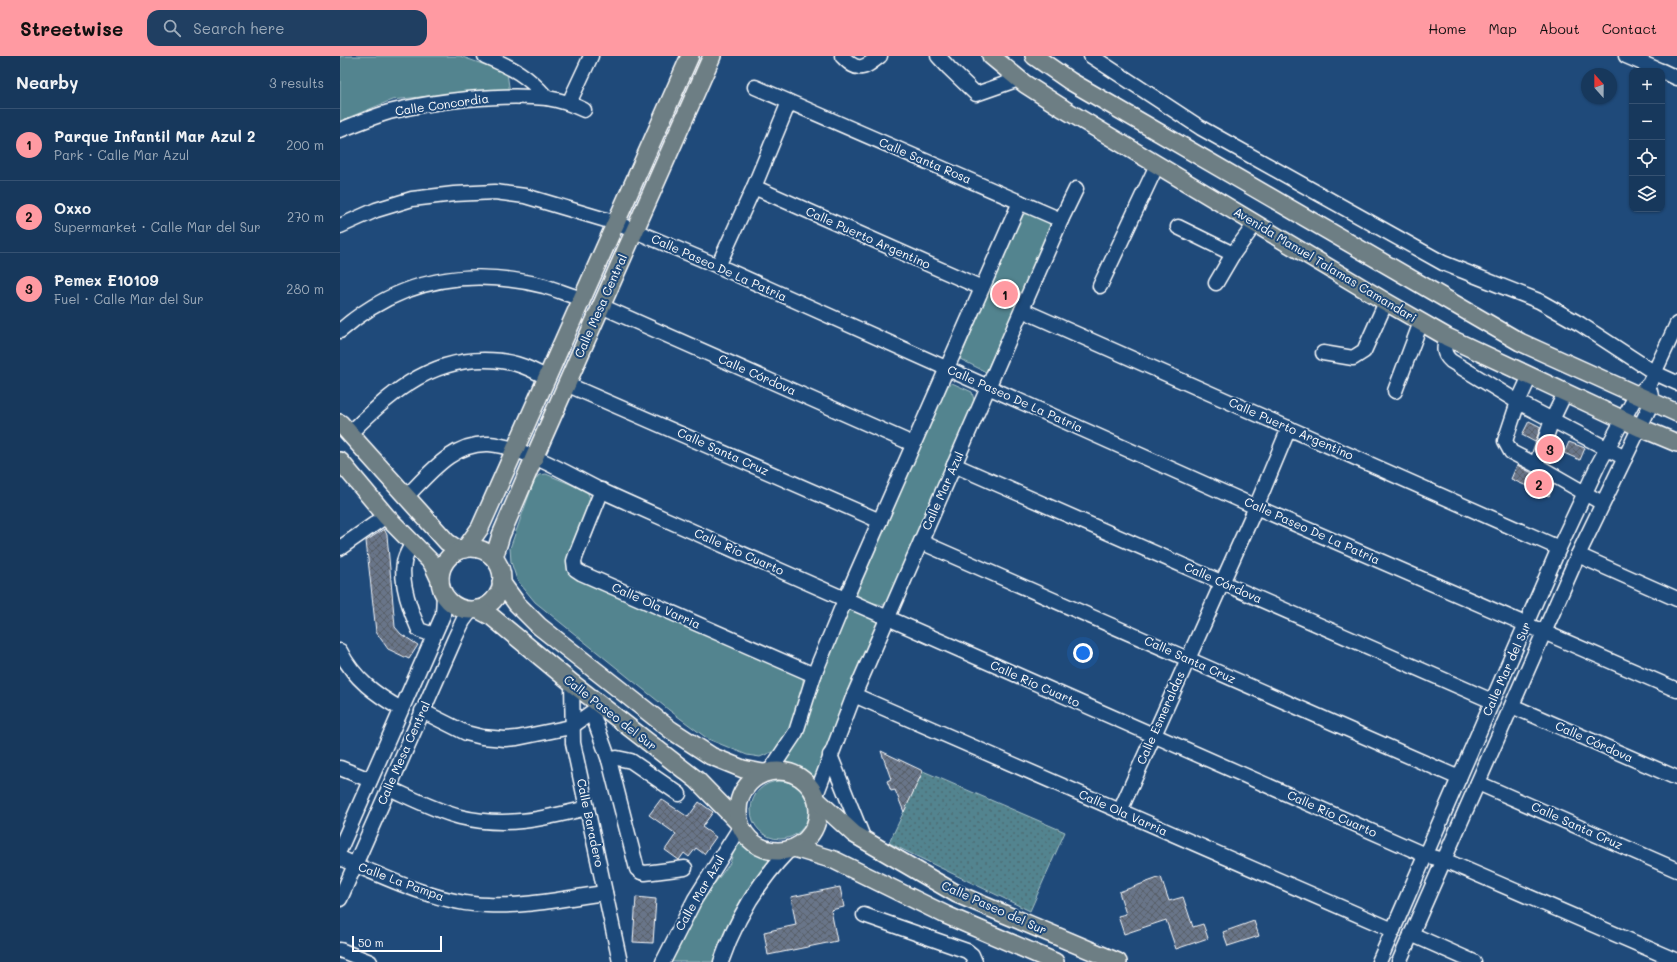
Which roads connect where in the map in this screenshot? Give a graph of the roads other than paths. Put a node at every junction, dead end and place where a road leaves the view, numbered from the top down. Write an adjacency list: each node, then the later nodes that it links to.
1 (485, 56): 17 (street)
2 (591, 56): 19 (street)
3 (690, 56): 27 (main road, Calle Mesa Central)
4 (712, 56): 31 (main road, Calle Mesa Central)
5 (842, 56): 6 (street)
6 (880, 56)
7 (938, 56): 15 (street)
8 (991, 56): 15 (main road, Avenida Manuel Talamas Camandari)
9 (1034, 56): 55 (main road)
10 (1091, 56): 49 (street)
11 (1626, 56): 12 (street)
12 (1655, 68)
13 (1665, 72): 14 (street)
14 (1677, 78)
15 (1019, 79): 22 (main road, Avenida Manuel Talamas Camandari)
16 (755, 88): 18 (street, Calle Santa Rosa)
17 (547, 98): 19 (street, Calle Concordia); 21 (street, Calle Concordia)
18 (789, 102): 23 (street); 25 (street, Calle Santa Rosa)
19 (569, 103): 20 (street, Calle Concordia)
20 (584, 110)
21 (340, 130)
22 (1157, 165): 28 (main road, Avenida Manuel Talamas Camandari); 35 (street)
23 (754, 188): 33 (street); 36 (street, Calle Puerto Argentino)
24 (1076, 189): 26 (street, Calle Mar Azul)
25 (1020, 202): 26 (street, Calle Santa Rosa); 36 (street)
26 (1061, 220): 40 (street, Calle Mar Azul)
27 (616, 223): 29 (street, Calle Paseo De La Patria); 31 (street, Calle Paseo De La Patria); 37 (main road, Calle Mesa Central)
28 (1255, 224): 32 (street); 38 (main road, Avenida Manuel Talamas Camandari)
29 (340, 226)
30 (1178, 227): 32 (street)
31 (634, 231): 33 (street, Calle Paseo De La Patria); 39 (main road, Calle Mesa Central)
32 (1233, 254): 34 (street)
33 (718, 266): 46 (street, Calle Paseo De La Patria)
34 (1216, 282)
35 (1100, 286)
36 (982, 288): 46 (street)
37 (582, 299): 43 (street); 48 (main road, Calle Mesa Central)
38 (1386, 302): 41 (main road, Avenida Manuel Talamas Camandari); 45 (street)
39 (601, 306): 51 (main road, Calle Mesa Central); 65 (street, Calle Córdova)
40 (1022, 310): 52 (street, Calle Mar Azul); 62 (street, Calle Puerto Argentino)
41 (1421, 322): 44 (main road, Avenida Manuel Talamas Camandari); 53 (street)
42 (1677, 324): 49 (street, Calle Mar del Sur)
43 (340, 331)
44 (1447, 337): 47 (main road, Avenida Manuel Talamas Camandari); 56 (street)
45 (1323, 353)
46 (946, 369): 52 (street, Calle Paseo De La Patria); 65 (street)
47 (1530, 376): 54 (main road, Avenida Manuel Talamas Camandari); 56 (street)
48 (547, 378): 61 (street); 67 (main road, Calle Mesa Central)
49 (1652, 379): 50 (street); 55 (street, Calle Mar del Sur); 57 (street)
50 (1677, 383)
51 (566, 384): 68 (main road, Calle Mesa Central); 79 (street, Calle Santa Cruz)
52 (988, 387): 71 (street, Calle Mar Azul); 77 (street, Calle Paseo De La Patria)
53 (1395, 391)
54 (1565, 393): 59 (main road, Avenida Manuel Talamas Camandari); 60 (street)
55 (1636, 396): 57 (main road); 59 (street, Calle Mar del Sur)
56 (1518, 402): 60 (street); 72 (street)
57 (1652, 402): 58 (main road); 63 (street, Calle Mar del Sur)
58 (1677, 413)
59 (1623, 419): 63 (main road, Avenida Manuel Talamas Camandari); 66 (street, Calle Mar del Sur)
60 (1552, 420): 66 (street); 72 (street)
61 (345, 428): 75 (main road)
62 (1289, 428): 77 (street, Calle Esmeraldas); 83 (street, Calle Puerto Argentino)
63 (1641, 428): 64 (main road, Avenida Manuel Talamas Camandari); 69 (street, Calle Mar del Sur)
64 (1677, 443)
65 (913, 444): 79 (street)
66 (1607, 448): 69 (street); 74 (street, Calle Mar del Sur)
67 (515, 449): 68 (street, Calle Río Cuarto); 75 (street, Calle Río Cuarto); 84 (main road, Calle Mesa Central)
68 (534, 458): 73 (street, Calle Río Cuarto); 86 (main road, Calle Mesa Central)
69 (1625, 458): 76 (street, Calle Mar del Sur)
70 (340, 461): 78 (main road)
71 (954, 465): 80 (street, Calle Mar Azul); 88 (street, Calle Córdova)
72 (1536, 465): 74 (street)
73 (602, 490): 91 (street, Calle Río Cuarto); 99 (street, Calle Ola Varria)
74 (1585, 492): 76 (street); 83 (street, Calle Mar del Sur)
75 (406, 497): 84 (main road)
76 (1602, 503): 85 (street, Calle Mar del Sur)
77 (1256, 507): 88 (street, Calle Esmeraldas); 94 (street, Calle Paseo De La Patria)
78 (386, 516): 81 (main road); 82 (street)
79 (880, 521): 91 (street)
80 (921, 542): 93 (street, Calle Mar Azul); 98 (street, Calle Santa Cruz)
81 (413, 543): 89 (main road); 96 (street)
82 (340, 548)
83 (1559, 548): 94 (street, Calle Mar del Sur)
84 (462, 550): 86 (main road); 89 (main road)
85 (1578, 555): 90 (street); 95 (street, Calle Mar del Sur)
86 (494, 558): 87 (main road)
87 (502, 582): 92 (main road); 113 (main road, Calle Paseo del Sur)
88 (1222, 583): 98 (street, Calle Esmeraldas); 103 (street, Calle Córdova)
89 (442, 587): 92 (main road); 96 (street, Calle Mesa Central)
90 (1677, 599)
91 (845, 600): 93 (street, Calle Río Cuarto); 99 (street)
92 (474, 609): 100 (main road, Calle Paseo del Sur); 107 (street, Calle Mesa Central)
93 (888, 619): 102 (street, Calle Mar Azul); 109 (street, Calle Río Cuarto)
94 (1526, 624): 95 (street, Calle Paseo De La Patria); 103 (street, Calle Mar del Sur)
95 (1544, 632): 101 (street, Calle Paseo De La Patria); 104 (street, Calle Mar del Sur)
96 (434, 635): 105 (street, Calle Mesa Central)
97 (340, 652): 105 (street)
98 (1188, 659): 109 (street, Calle Esmeraldas); 114 (street, Calle Santa Cruz)
99 (814, 675): 113 (street)
100 (572, 683): 106 (main road, Calle Paseo del Sur); 108 (street, Calle Baradero)
101 (1677, 690)
102 (854, 695): 110 (street, Calle Mar Azul); 122 (street, Calle Ola Varria)
103 (1492, 701): 114 (street, Calle Mar del Sur)
104 (1512, 706): 115 (street, Calle Córdova); 117 (street, Calle Mar del Sur)
105 (401, 709): 116 (street, Calle Mesa Central)
106 (596, 710): 108 (street); 111 (street); 123 (main road, Calle Paseo del Sur)
107 (422, 711): 108 (street); 118 (street, Calle Mesa Central)
108 (572, 727): 121 (street, Calle Baradero)
109 (1153, 736): 122 (street, Calle Esmeraldas); 127 (street, Calle Río Cuarto)
110 (830, 755): 120 (street, Calle Mar Azul); 124 (street)
111 (609, 760): 119 (street); 131 (street)
112 (340, 768): 116 (street)
113 (767, 772): 120 (main road); 123 (main road)
114 (1459, 778): 127 (street, Calle Mar del Sur)
115 (1677, 778)
116 (370, 780): 125 (street, Calle Mesa Central)
117 (1478, 783): 129 (street, Calle Mar del Sur); 132 (street, Calle Santa Cruz)
118 (389, 788): 121 (street); 130 (street, Calle Mesa Central)
119 (679, 794)
120 (817, 798): 124 (main road, Calle Paseo del Sur); 126 (main road)
121 (587, 808): 133 (street, Calle Baradero)
122 (1120, 811): 136 (street, Calle Ola Varria)
123 (740, 824): 126 (main road); 142 (street, Calle Mar Azul)
124 (864, 840): 146 (main road, Calle Paseo del Sur)
125 (340, 849)
126 (792, 849): 143 (street); 145 (main road, Calle Paseo del Sur)
127 (1425, 855): 129 (street, Calle Río Cuarto); 136 (street, Calle Mar del Sur)
128 (340, 858): 130 (street, Calle La Pampa)
129 (1444, 860): 137 (street, Calle Mar del Sur); 139 (street, Calle Río Cuarto)
130 (355, 865): 133 (street, Calle La Pampa); 134 (street, Calle Mesa Central)
131 (685, 868)
132 (1677, 870)
133 (605, 892): 141 (street, Calle Baradero)
134 (340, 898)
135 (864, 915): 144 (street)
136 (1392, 930): 147 (street, Calle Mar del Sur)
137 (1411, 934): 148 (street, Calle Mar del Sur); 149 (street)
138 (340, 950): 140 (street)
139 (1677, 961)
140 (370, 962)
141 (620, 962)
142 (663, 962)
143 (722, 962)
144 (975, 962)
145 (1055, 962)
146 (1118, 962)
147 (1379, 962)
148 (1399, 962)
149 (1474, 962)

